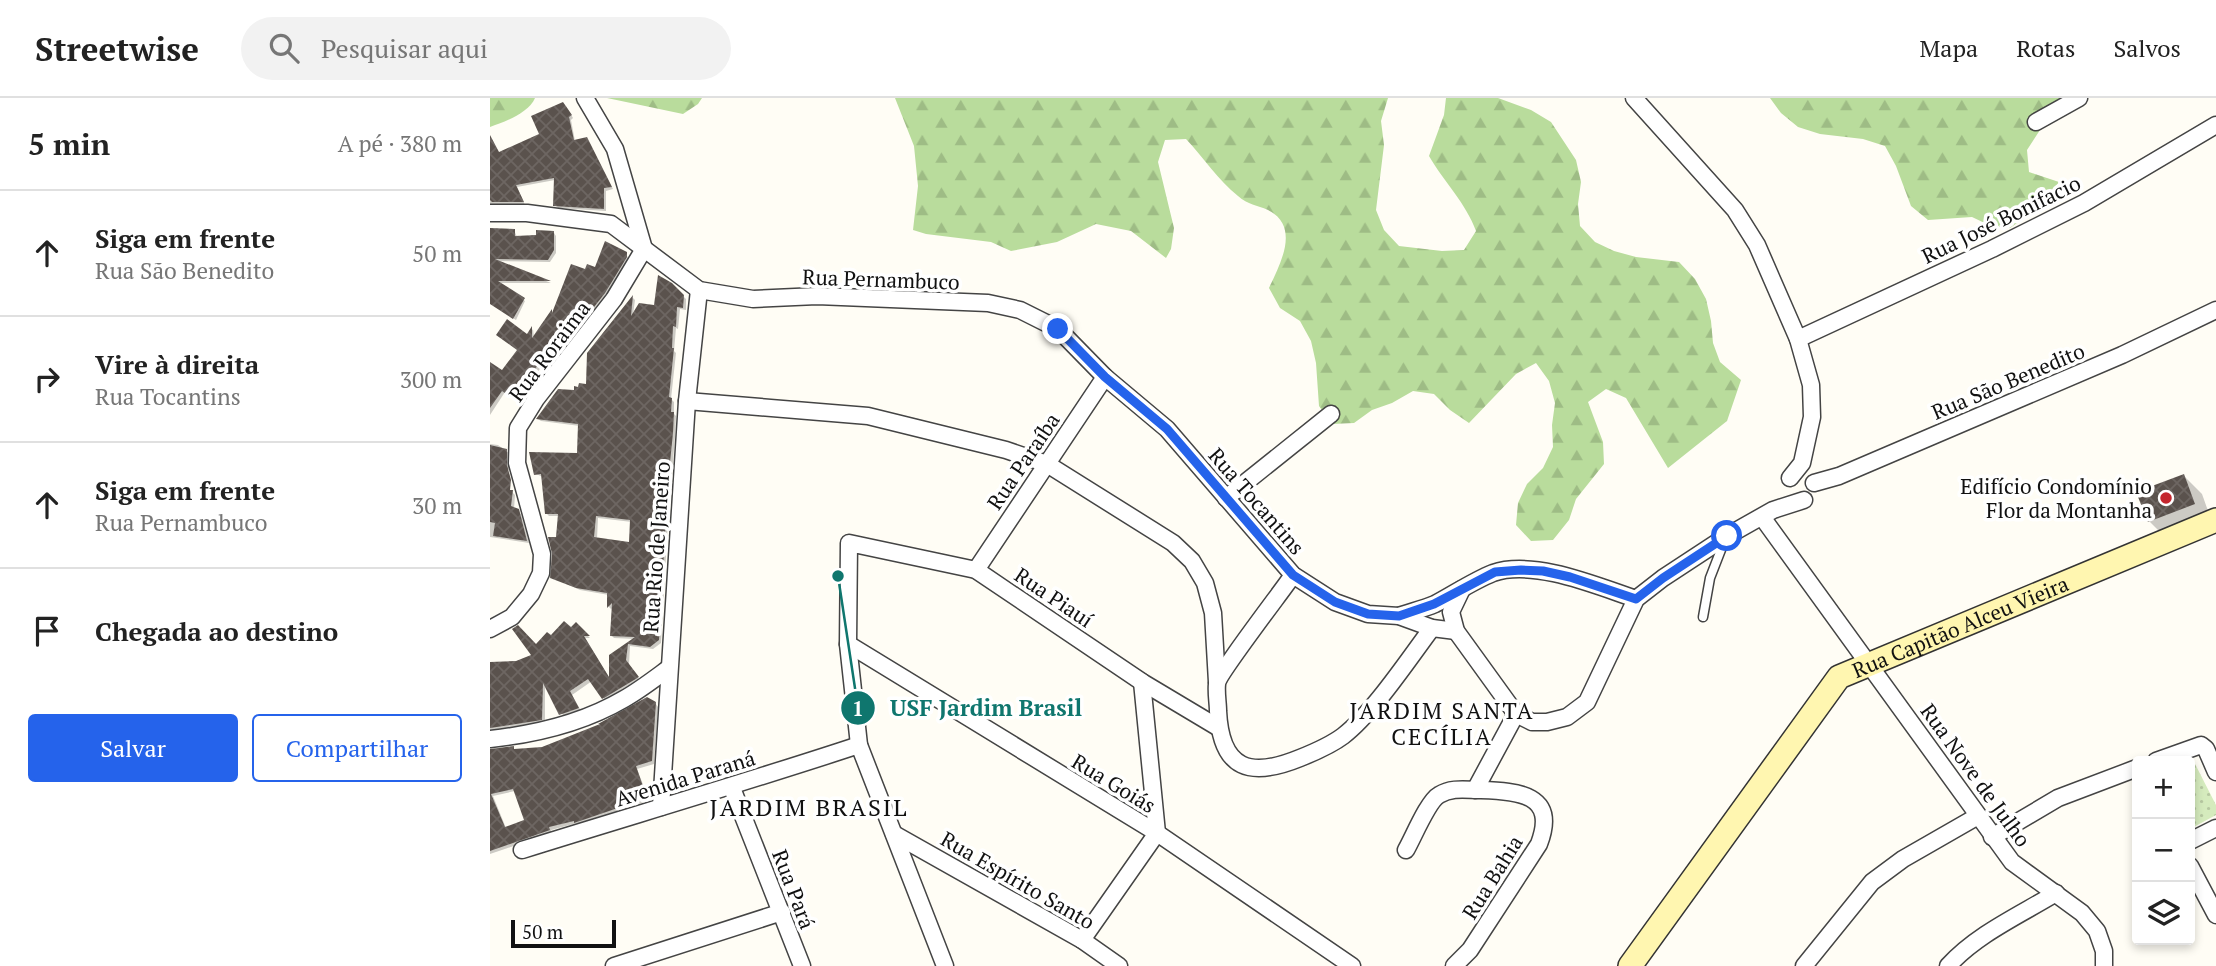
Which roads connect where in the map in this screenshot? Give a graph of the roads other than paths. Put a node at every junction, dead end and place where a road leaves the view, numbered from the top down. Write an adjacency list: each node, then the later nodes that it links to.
1 (585, 98): 7 (street)
2 (1634, 98): 10 (street)
3 (2079, 98): 4 (street)
4 (2036, 122)
5 (2216, 125): 10 (street, Rua José Bonifacio)
6 (490, 213): 7 (street, Rua Pernambuco)
7 (645, 249): 8 (street, Rua Pernambuco); 29 (street, Rua Roraima)
8 (699, 290): 11 (street, Rua Pernambuco); 12 (street, Rua Rio de Janeiro)
9 (2216, 310): 15 (street, Rua São Benedito)
10 (1798, 339): 15 (street)
11 (1105, 377): 14 (street, Rua Paraíba); 17 (street, Rua Tocantins)
12 (687, 401): 14 (street); 33 (street, Rua Rio de Janeiro)
13 (1331, 414): 17 (street)
14 (1047, 464): 22 (street, Rua Paraíba); 35 (street)
15 (1808, 474): 16 (street); 18 (street)
16 (1789, 483): 18 (street); 19 (street)
17 (1226, 498): 23 (street, Rua Tocantins)
18 (1804, 500): 19 (street)
19 (1767, 514): 21 (street); 32 (street, Rua Nove de Julho)
20 (2216, 520): 32 (street, Rua Capitão Alceu Vieira)
21 (1727, 536): 25 (street); 27 (lane)
22 (976, 570): 31 (street, Rua Piauí); 34 (street, Rua Piauí)
23 (1293, 575): 26 (street, Rua Tocantins); 35 (street)
24 (1462, 589): 25 (street, Rua Tocantins); 26 (street, Rua Tocantins); 30 (street)
25 (1636, 599): 36 (street)
26 (1399, 616): 28 (street, Rua Tocantins)
27 (1703, 617)
28 (1432, 628): 30 (street, Rua Tocantins); 37 (street)
29 (490, 629)
30 (1456, 631): 36 (street)
31 (848, 644): 39 (street); 48 (street, Rua Goiás)
32 (1870, 663): 46 (street, Rua Nove de Julho); 65 (street, Rua Capitão Alceu Vieira)
33 (669, 668): 38 (street); 45 (street, Rua Rio de Janeiro)
34 (1142, 682): 37 (street, Rua Piauí); 48 (street)
35 (1217, 682): 37 (street)
36 (1516, 714): 44 (street)
37 (1219, 729)
38 (490, 738)
39 (859, 745): 43 (street, Avenida Paraná); 49 (street)
40 (2171, 756): 42 (street)
41 (2132, 770): 50 (street)
42 (2216, 772)
43 (732, 788): 45 (street, Avenida Paraná); 56 (street, Rua Pará)
44 (1475, 790): 53 (street, Rua Bahia); 64 (street, Rua Bahia)
45 (660, 807): 52 (street, Avenida Paraná)
46 (1978, 816): 50 (street, Rua Nove de Julho); 66 (street)
47 (2216, 828): 51 (street)
48 (1157, 833): 58 (street); 63 (street, Rua Goiás)
49 (894, 834): 58 (street, Rua Espírito Santo); 61 (street)
50 (1992, 837): 55 (street, Rua Nove de Julho)
51 (2195, 838)
52 (522, 850)
53 (1406, 850)
54 (2195, 875): 57 (street)
55 (2056, 893): 67 (street); 68 (street, Rua Nove de Julho)
56 (782, 912): 59 (street); 60 (street, Rua Pará)
57 (2216, 915)
58 (1082, 940): 62 (street, Rua Espírito Santo)
59 (614, 966)
60 (802, 966)
61 (945, 966)
62 (1119, 966)
63 (1352, 966)
64 (1454, 966)
65 (1630, 966)
66 (1804, 966)
67 (1948, 966)
68 (2104, 966)

